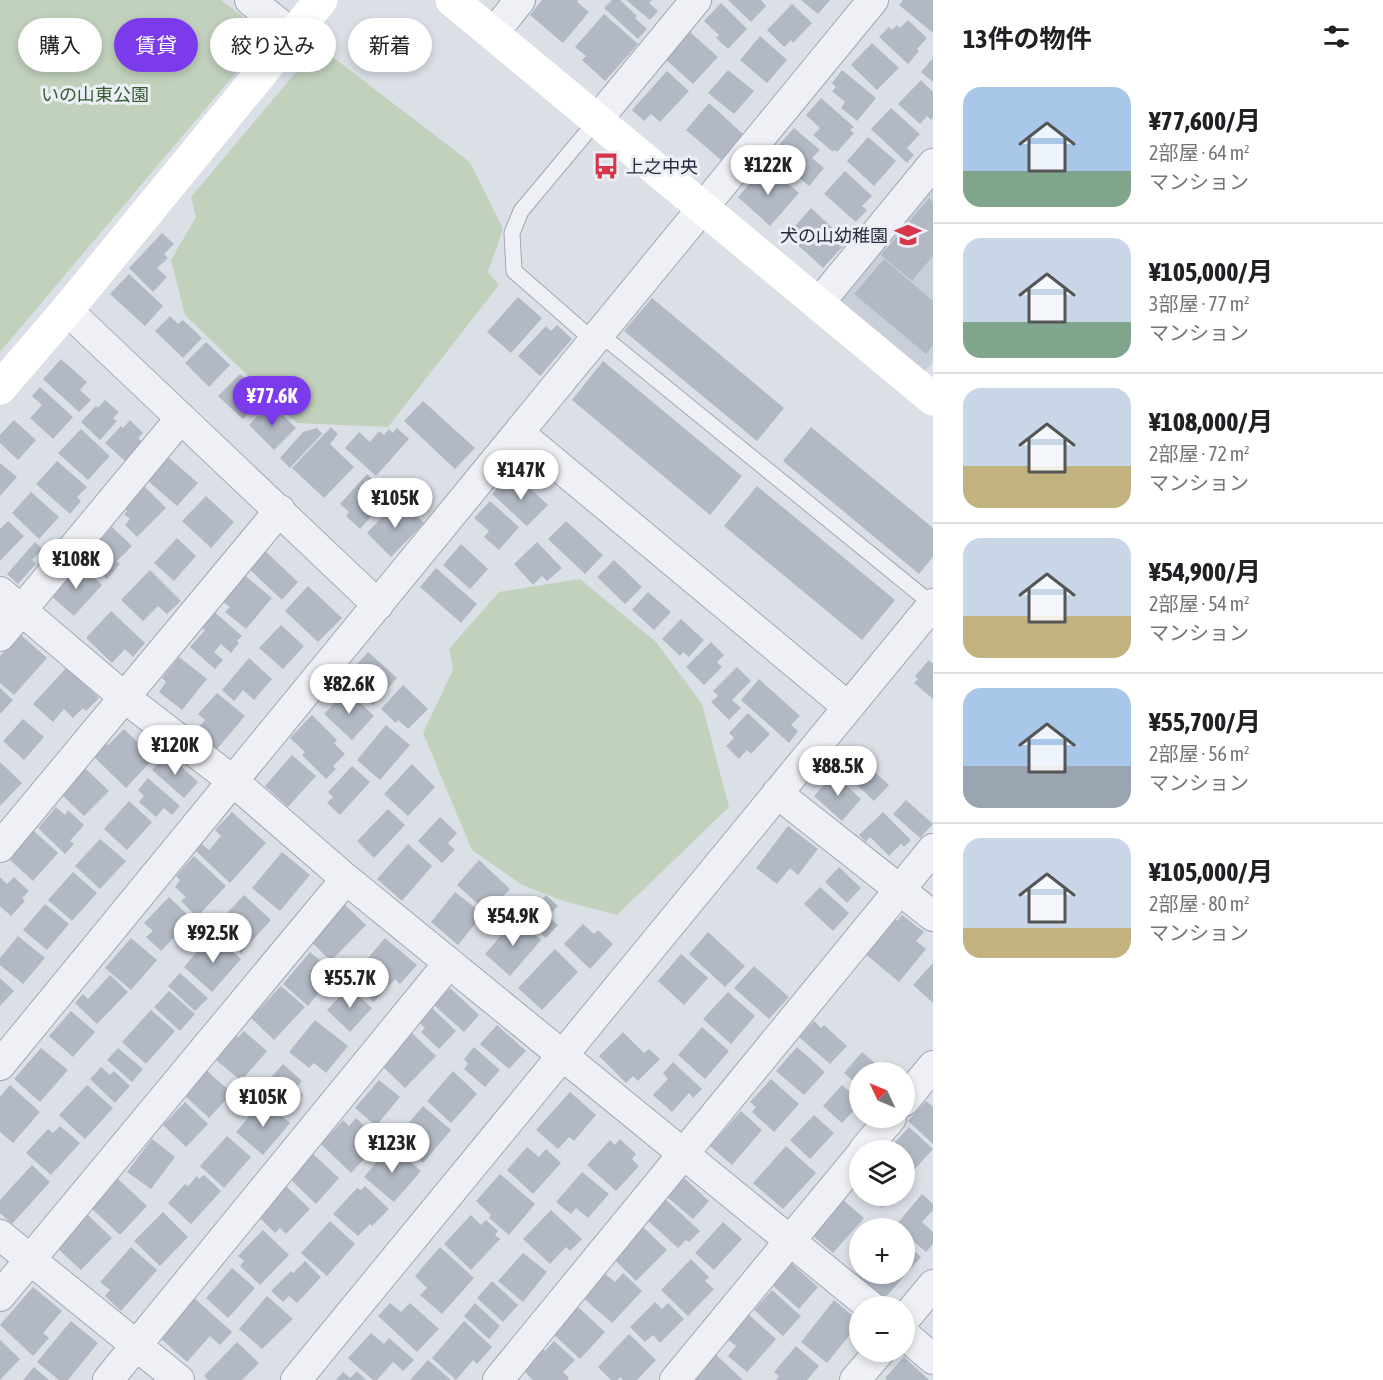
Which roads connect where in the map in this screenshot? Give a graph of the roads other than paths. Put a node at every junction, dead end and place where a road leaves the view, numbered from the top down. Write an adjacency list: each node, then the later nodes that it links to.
1 (250, 0): 7 (street)
2 (321, 0): 8 (street)
3 (452, 0): 9 (street)
4 (520, 0): 9 (street)
5 (696, 0): 11 (street)
6 (873, 0): 13 (street)
7 (272, 18)
8 (306, 18)
9 (493, 34): 11 (street)
10 (261, 72): 15 (street)
11 (597, 120): 13 (street); 16 (lane)
12 (933, 164): 14 (street)
13 (703, 208): 14 (street); 16 (street)
14 (819, 303): 17 (street)
15 (67, 310): 18 (street); 19 (street)
16 (597, 338): 20 (street); 23 (lane)
17 (929, 387)
18 (0, 388)
19 (181, 418): 21 (street); 22 (street)
20 (519, 433): 24 (street); 27 (street)
21 (280, 510): 24 (street); 26 (street)
22 (11, 601): 25 (street); 26 (street)
23 (933, 604): 27 (street)
24 (378, 605): 28 (street)
25 (0, 636)
26 (124, 697): 28 (street); 30 (street)
27 (848, 707): 29 (street)
28 (233, 781): 32 (street); 37 (street)
29 (777, 794): 33 (street); 36 (street)
30 (0, 847)
31 (933, 849): 33 (street)
32 (346, 879): 35 (street); 46 (street)
33 (899, 890): 34 (street); 42 (street)
34 (933, 916)
35 (449, 963): 36 (street); 52 (street)
36 (563, 1055): 42 (street); 57 (street)
37 (0, 1065)
38 (933, 1066): 39 (street)
39 (915, 1088)
40 (883, 1128): 41 (street)
41 (872, 1140)
42 (682, 1155): 45 (street); 58 (street)
43 (849, 1169): 45 (street)
44 (0, 1235): 46 (street)
45 (789, 1242): 49 (street); 59 (street)
46 (29, 1260): 48 (street); 52 (street)
47 (933, 1285): 50 (street)
48 (0, 1296)
49 (857, 1296)
50 (915, 1307)
51 (915, 1343): 53 (street)
52 (137, 1345): 55 (street); 56 (street)
53 (933, 1359)
54 (870, 1362): 60 (street)
55 (108, 1380)
56 (179, 1380)
57 (296, 1380)
58 (498, 1380)
59 (675, 1380)
60 (855, 1380)

